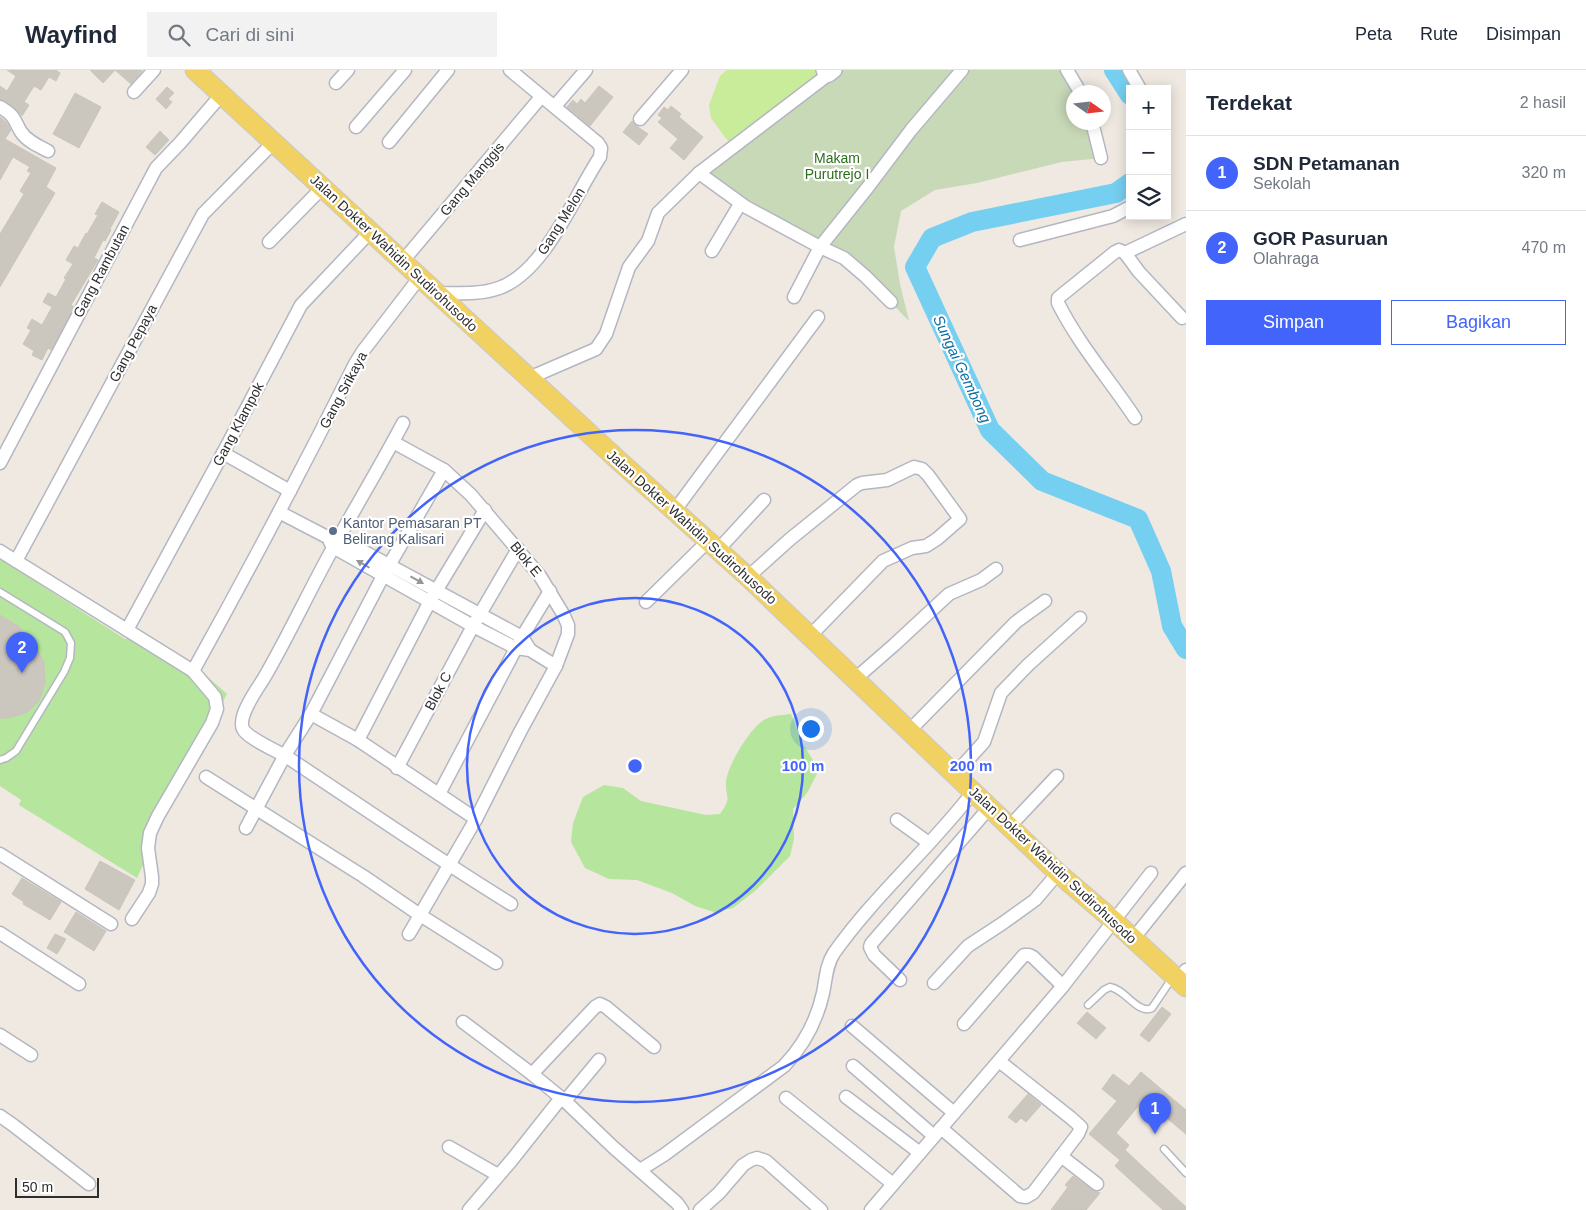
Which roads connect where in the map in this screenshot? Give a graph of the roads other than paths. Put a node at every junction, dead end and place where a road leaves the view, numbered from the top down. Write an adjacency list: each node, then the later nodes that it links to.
1 (154, 70): 16 (street)
2 (195, 70): 17 (main road, Jalan Dokter Wahidin Sudirohusodo)
3 (348, 70): 13 (street)
4 (405, 70): 22 (street)
5 (448, 70): 25 (street)
6 (510, 70): 18 (street)
7 (586, 70): 19 (street)
8 (682, 70): 21 (street)
9 (962, 70): 36 (street)
10 (1067, 70): 14 (street)
11 (1129, 70): 15 (street)
12 (829, 71): 28 (street)
13 (336, 83)
14 (1076, 85)
15 (1138, 85)
16 (134, 92)
17 (222, 94): 24 (main road, Jalan Dokter Wahidin Sudirohusodo); 52 (street, Gang Rambutan)
18 (541, 97): 19 (street); 39 (street, Gang Manggis)
19 (554, 106): 41 (street, Gang Melon)
20 (0, 108): 26 (street)
21 (640, 119)
22 (356, 127)
23 (1094, 130): 27 (street)
24 (274, 142): 29 (main road, Jalan Dokter Wahidin Sudirohusodo); 63 (street, Gang Pepaya)
25 (389, 142)
26 (48, 150)
27 (1101, 158)
28 (699, 173): 30 (street); 47 (street)
29 (323, 187): 33 (main road, Jalan Dokter Wahidin Sudirohusodo); 35 (street)
30 (740, 204): 36 (street); 37 (street)
31 (1126, 209): 34 (street)
32 (1186, 224): 38 (street)
33 (370, 232): 39 (main road, Jalan Dokter Wahidin Sudirohusodo); 51 (street, Gang Klampok)
34 (1020, 240)
35 (269, 242)
36 (820, 247): 42 (street); 43 (street)
37 (712, 251)
38 (1125, 253): 46 (street); 48 (street)
39 (402, 262): 40 (main road, Jalan Dokter Wahidin Sudirohusodo)
40 (420, 277): 41 (main road, Jalan Dokter Wahidin Sudirohusodo); 54 (street, Gang Srikaya)
41 (438, 293): 47 (main road, Jalan Dokter Wahidin Sudirohusodo)
42 (794, 297)
43 (891, 302)
44 (1186, 304): 46 (street)
45 (818, 317): 57 (street)
46 (1184, 321)
47 (530, 378): 57 (main road, Jalan Dokter Wahidin Sudirohusodo)
48 (1135, 418)
49 (403, 423): 50 (street)
50 (394, 442): 53 (street, Blok E); 59 (street)
51 (223, 453): 54 (street); 74 (street, Gang Klampok)
52 (0, 463)
53 (444, 470): 56 (street, Blok E); 65 (street)
54 (290, 491): 58 (street, Gang Srikaya)
55 (764, 500): 60 (street)
56 (485, 510): 61 (street, Blok E); 69 (street)
57 (675, 510): 60 (main road, Jalan Dokter Wahidin Sudirohusodo)
58 (279, 512): 59 (street); 77 (street, Gang Srikaya)
59 (333, 541): 65 (street); 83 (street)
60 (713, 545): 66 (main road, Jalan Dokter Wahidin Sudirohusodo); 71 (street)
61 (518, 549): 67 (street, Blok E); 73 (street, Blok C)
62 (0, 551): 63 (street)
63 (19, 556): 74 (street)
64 (996, 569): 79 (street)
65 (387, 570): 69 (street); 80 (street)
66 (748, 577): 75 (main road, Jalan Dokter Wahidin Sudirohusodo); 75 (street)
67 (550, 591): 76 (street); 78 (street, Blok E)
68 (0, 592): 84 (lane)
69 (433, 596): 73 (street); 82 (street)
70 (1045, 601): 81 (street)
71 (646, 602)
72 (1080, 618): 86 (street)
73 (477, 621): 76 (street); 85 (street, Blok C)
74 (129, 625): 77 (street)
75 (810, 637): 79 (main road, Jalan Dokter Wahidin Sudirohusodo)
76 (519, 642): 78 (street); 90 (street)
77 (196, 666): 105 (street)
78 (556, 666): 93 (street, Blok E)
79 (855, 679): 81 (main road, Jalan Dokter Wahidin Sudirohusodo)
80 (312, 714): 82 (street); 83 (street)
81 (909, 731): 86 (main road, Jalan Dokter Wahidin Sudirohusodo)
82 (358, 740): 85 (street)
83 (285, 755): 92 (street); 99 (street)
84 (0, 760)
85 (397, 768): 90 (street)
86 (955, 774): 89 (main road, Jalan Dokter Wahidin Sudirohusodo)
87 (1057, 776): 95 (street)
88 (206, 777): 92 (street)
89 (973, 792): 91 (main road, Jalan Dokter Wahidin Sudirohusodo); 97 (street)
90 (438, 794): 93 (street)
91 (990, 808): 95 (main road, Jalan Dokter Wahidin Sudirohusodo); 113 (street)
92 (257, 809): 96 (street); 104 (street)
93 (476, 819): 99 (street, Blok E)
94 (897, 820): 97 (street)
95 (1009, 827): 100 (main road, Jalan Dokter Wahidin Sudirohusodo)
96 (246, 828)
97 (929, 843): 138 (street)
98 (0, 854): 107 (street)
99 (448, 865): 103 (street); 104 (street, Blok E)
100 (1058, 873): 106 (main road, Jalan Dokter Wahidin Sudirohusodo); 114 (street)
101 (1152, 873): 106 (street)
102 (1186, 873): 110 (street)
103 (511, 904)
104 (420, 915): 109 (street, Blok E); 111 (street)
105 (132, 919)
106 (1114, 921): 110 (main road, Jalan Dokter Wahidin Sudirohusodo); 116 (street)
107 (111, 924)
108 (0, 932): 115 (street)
109 (409, 934)
110 (1133, 938): 112 (main road, Jalan Dokter Wahidin Sudirohusodo)
111 (496, 963)
112 (1181, 978): 117 (lane)
113 (900, 980)
114 (934, 983)
115 (79, 984)
116 (1064, 986): 119 (street); 125 (street)
117 (1088, 1005)
118 (463, 1022): 127 (street)
119 (964, 1024)
120 (852, 1026): 131 (street)
121 (0, 1035): 123 (street)
122 (654, 1047): 127 (street)
123 (31, 1055)
124 (599, 1060): 130 (street)
125 (999, 1061): 131 (street); 137 (street)
126 (852, 1066): 133 (street)
127 (532, 1074): 130 (street)
128 (846, 1097): 136 (street)
129 (786, 1098): 142 (street)
130 (563, 1100): 138 (street); 140 (street)
131 (954, 1113): 133 (street)
132 (0, 1116): 141 (street)
133 (938, 1132): 136 (street); 137 (street)
134 (449, 1146): 140 (street)
135 (1164, 1149): 139 (lane)
136 (920, 1153): 142 (street)
137 (1061, 1156): 143 (street)
138 (640, 1170): 145 (street)
139 (1186, 1173)
140 (498, 1175): 144 (street)
141 (89, 1184)
142 (893, 1184): 148 (street)
143 (1097, 1184)
144 (469, 1210)
145 (682, 1210)
146 (700, 1210): 147 (street)
147 (820, 1210)
148 (871, 1210)

